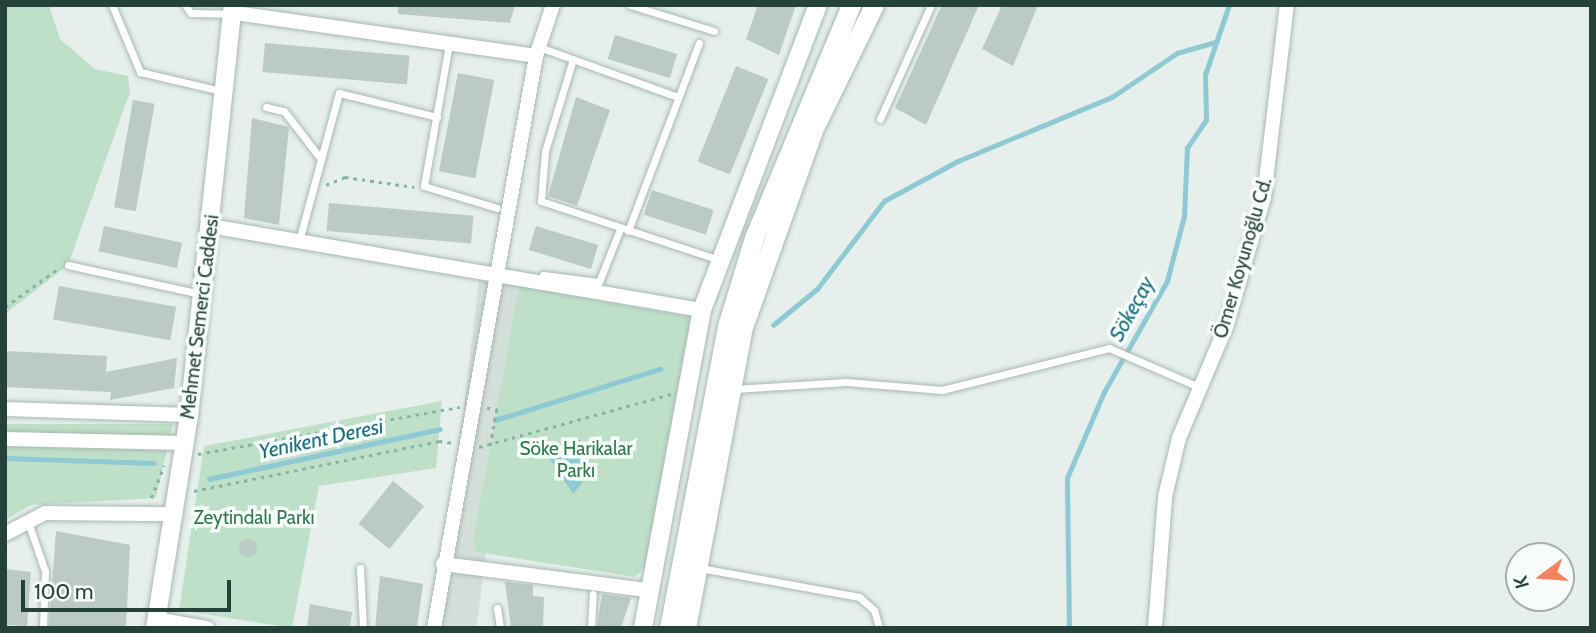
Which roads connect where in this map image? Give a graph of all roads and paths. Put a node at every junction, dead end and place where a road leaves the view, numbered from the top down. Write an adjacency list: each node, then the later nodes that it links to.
1 (112, 5): 16 (lane)
2 (185, 5): 10 (lane)
3 (552, 5): 14 (street)
4 (630, 5): 11 (lane)
5 (818, 5): 28 (street)
6 (851, 5): 64 (main road)
7 (874, 5): 36 (main road)
8 (932, 5): 20 (lane)
9 (1287, 5): 35 (street, Ömer Koyunoğlu Cd.)
10 (234, 9): 13 (street); 16 (street, Mehmet Semerci Caddesi)
11 (714, 31)
12 (699, 43): 17 (lane)
13 (450, 44): 14 (street); 19 (lane)
14 (537, 51): 15 (lane); 31 (street)
15 (573, 59): 17 (lane); 26 (lane)
16 (225, 92): 25 (street, Mehmet Semerci Caddesi)
17 (678, 97): 26 (lane)
18 (266, 107): 21 (lane)
19 (436, 117): 21 (lane); 22 (lane)
20 (880, 119)
21 (321, 159): 27 (lane)
22 (424, 186): 23 (path); 24 (lane)
23 (323, 188)
24 (497, 208)
25 (211, 226): 27 (street); 32 (street, Mehmet Semerci Caddesi)
26 (624, 230): 28 (lane); 30 (lane)
27 (299, 242): 31 (street)
28 (719, 261): 34 (street)
29 (68, 265): 32 (lane); 33 (path)
30 (544, 275)
31 (495, 277): 34 (street); 38 (street)
32 (203, 295): 40 (street, Mehmet Semerci Caddesi)
33 (5, 307)
34 (702, 310): 37 (street)
35 (1199, 387): 36 (lane); 67 (street, Ömer Koyunoğlu Cd.)
36 (729, 389): 51 (main road)
37 (685, 396): 44 (path); 53 (street)
38 (472, 406): 42 (street); 43 (path); 44 (path)
39 (5, 409): 40 (street)
40 (189, 415): 43 (street, Mehmet Semerci Caddesi)
41 (5, 439): 43 (street)
42 (465, 445): 44 (path); 45 (path); 50 (street)
43 (179, 446): 45 (street, Mehmet Semerci Caddesi); 46 (path)
44 (490, 448)
45 (175, 495): 47 (street, Mehmet Semerci Caddesi)
46 (142, 499)
47 (171, 514): 48 (street); 56 (street, Mehmet Semerci Caddesi)
48 (28, 522): 49 (street); 57 (lane)
49 (5, 534)
50 (443, 564): 53 (street); 60 (street)
51 (696, 567): 65 (main road); 66 (lane)
52 (360, 568): 59 (lane)
53 (646, 590): 63 (street)
54 (593, 594): 62 (lane)
55 (497, 608): 61 (lane)
56 (155, 623): 58 (street)
57 (43, 628)
58 (207, 628)
59 (363, 628)
60 (434, 628)
61 (500, 628)
62 (591, 628)
63 (643, 628)
64 (669, 628)
65 (686, 628)
66 (879, 628)
67 (1155, 628)

